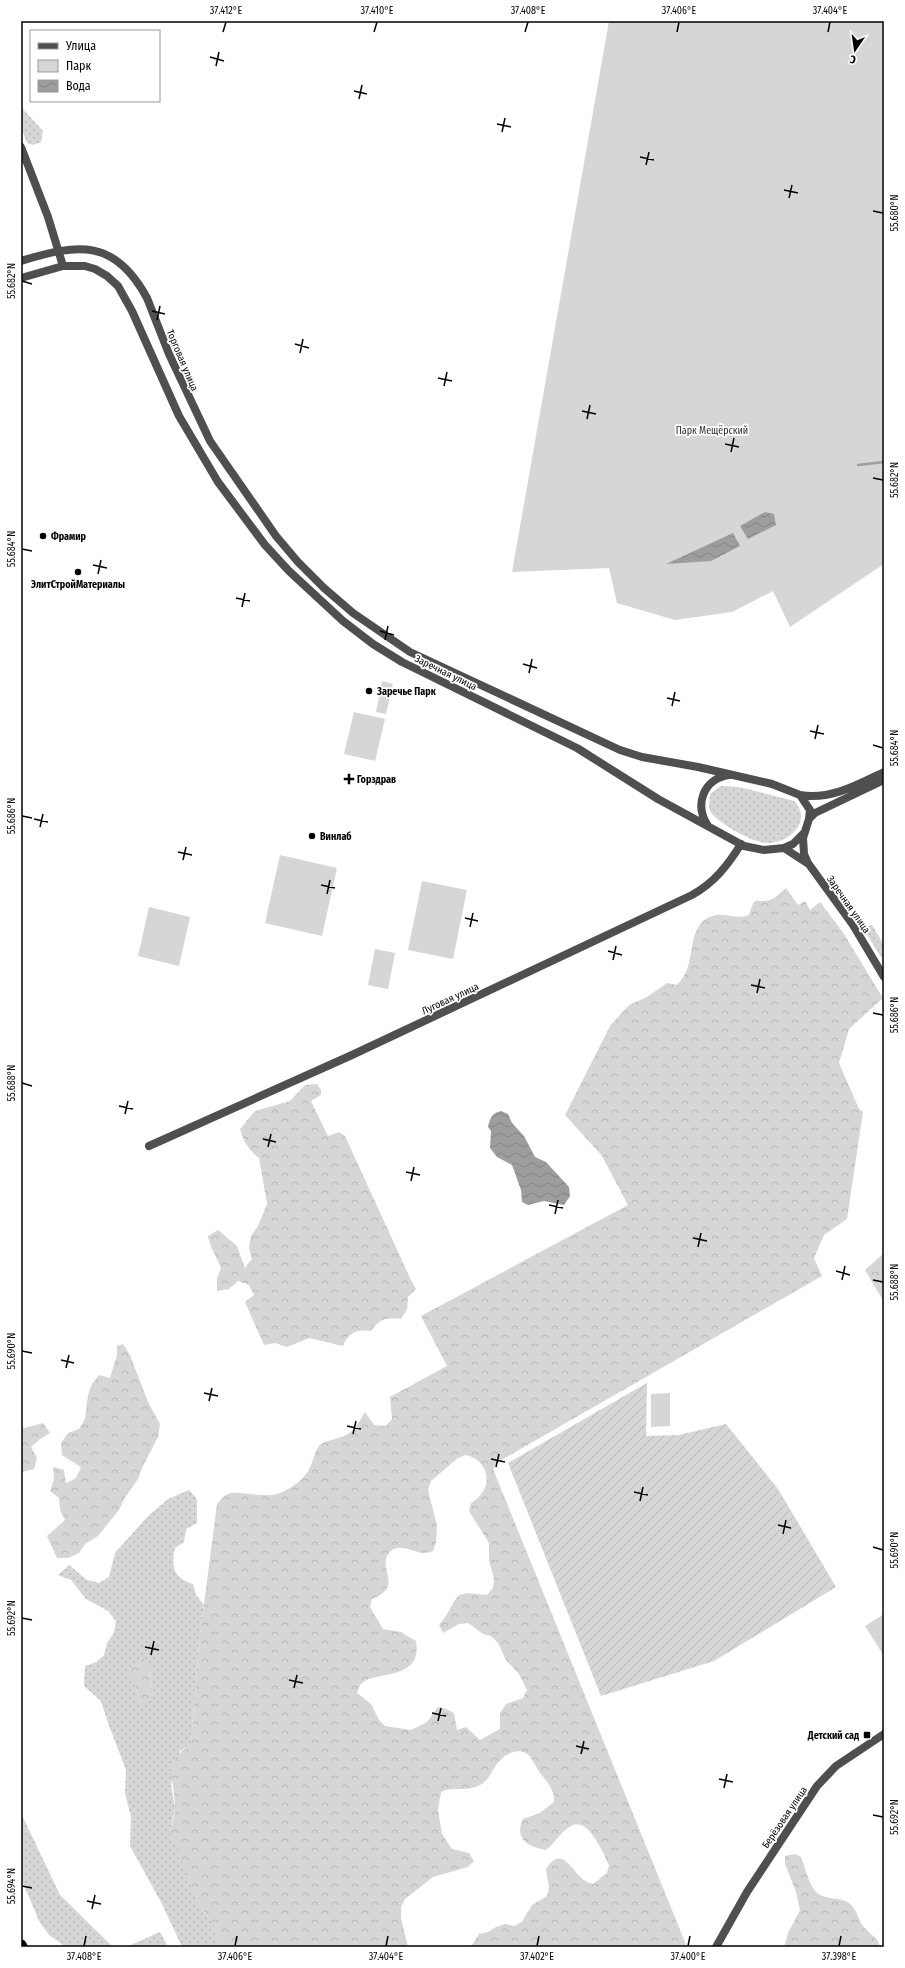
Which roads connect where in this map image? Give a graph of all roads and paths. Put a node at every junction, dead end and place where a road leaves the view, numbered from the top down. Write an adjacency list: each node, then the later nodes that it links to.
1 (21, 147): 2 (street)
2 (59, 250): 3 (street, Торговая улица); 4 (street); 6 (street, Торговая улица)
3 (21, 261)
4 (63, 266): 5 (street); 12 (street, Заречная улица)
5 (21, 278)
6 (231, 473): 8 (street, Заречная улица)
7 (884, 772): 10 (street, Заречная улица)
8 (730, 775): 10 (street, Заречная улица); 12 (street)
9 (884, 780): 11 (street)
10 (800, 795): 11 (street)
11 (809, 819): 13 (street, Заречная улица)
12 (708, 826): 14 (street, Заречная улица)
13 (804, 833): 15 (street, Заречная улица); 16 (street, Заречная улица)
14 (741, 844): 15 (street, Заречная улица); 18 (street, Луговая улица)
15 (784, 848): 16 (street, Заречная улица)
16 (808, 863): 17 (street, Заречная улица)
17 (884, 977)
18 (149, 1146)
19 (884, 1734): 20 (street, Берёзовая улица)
20 (716, 1947)

